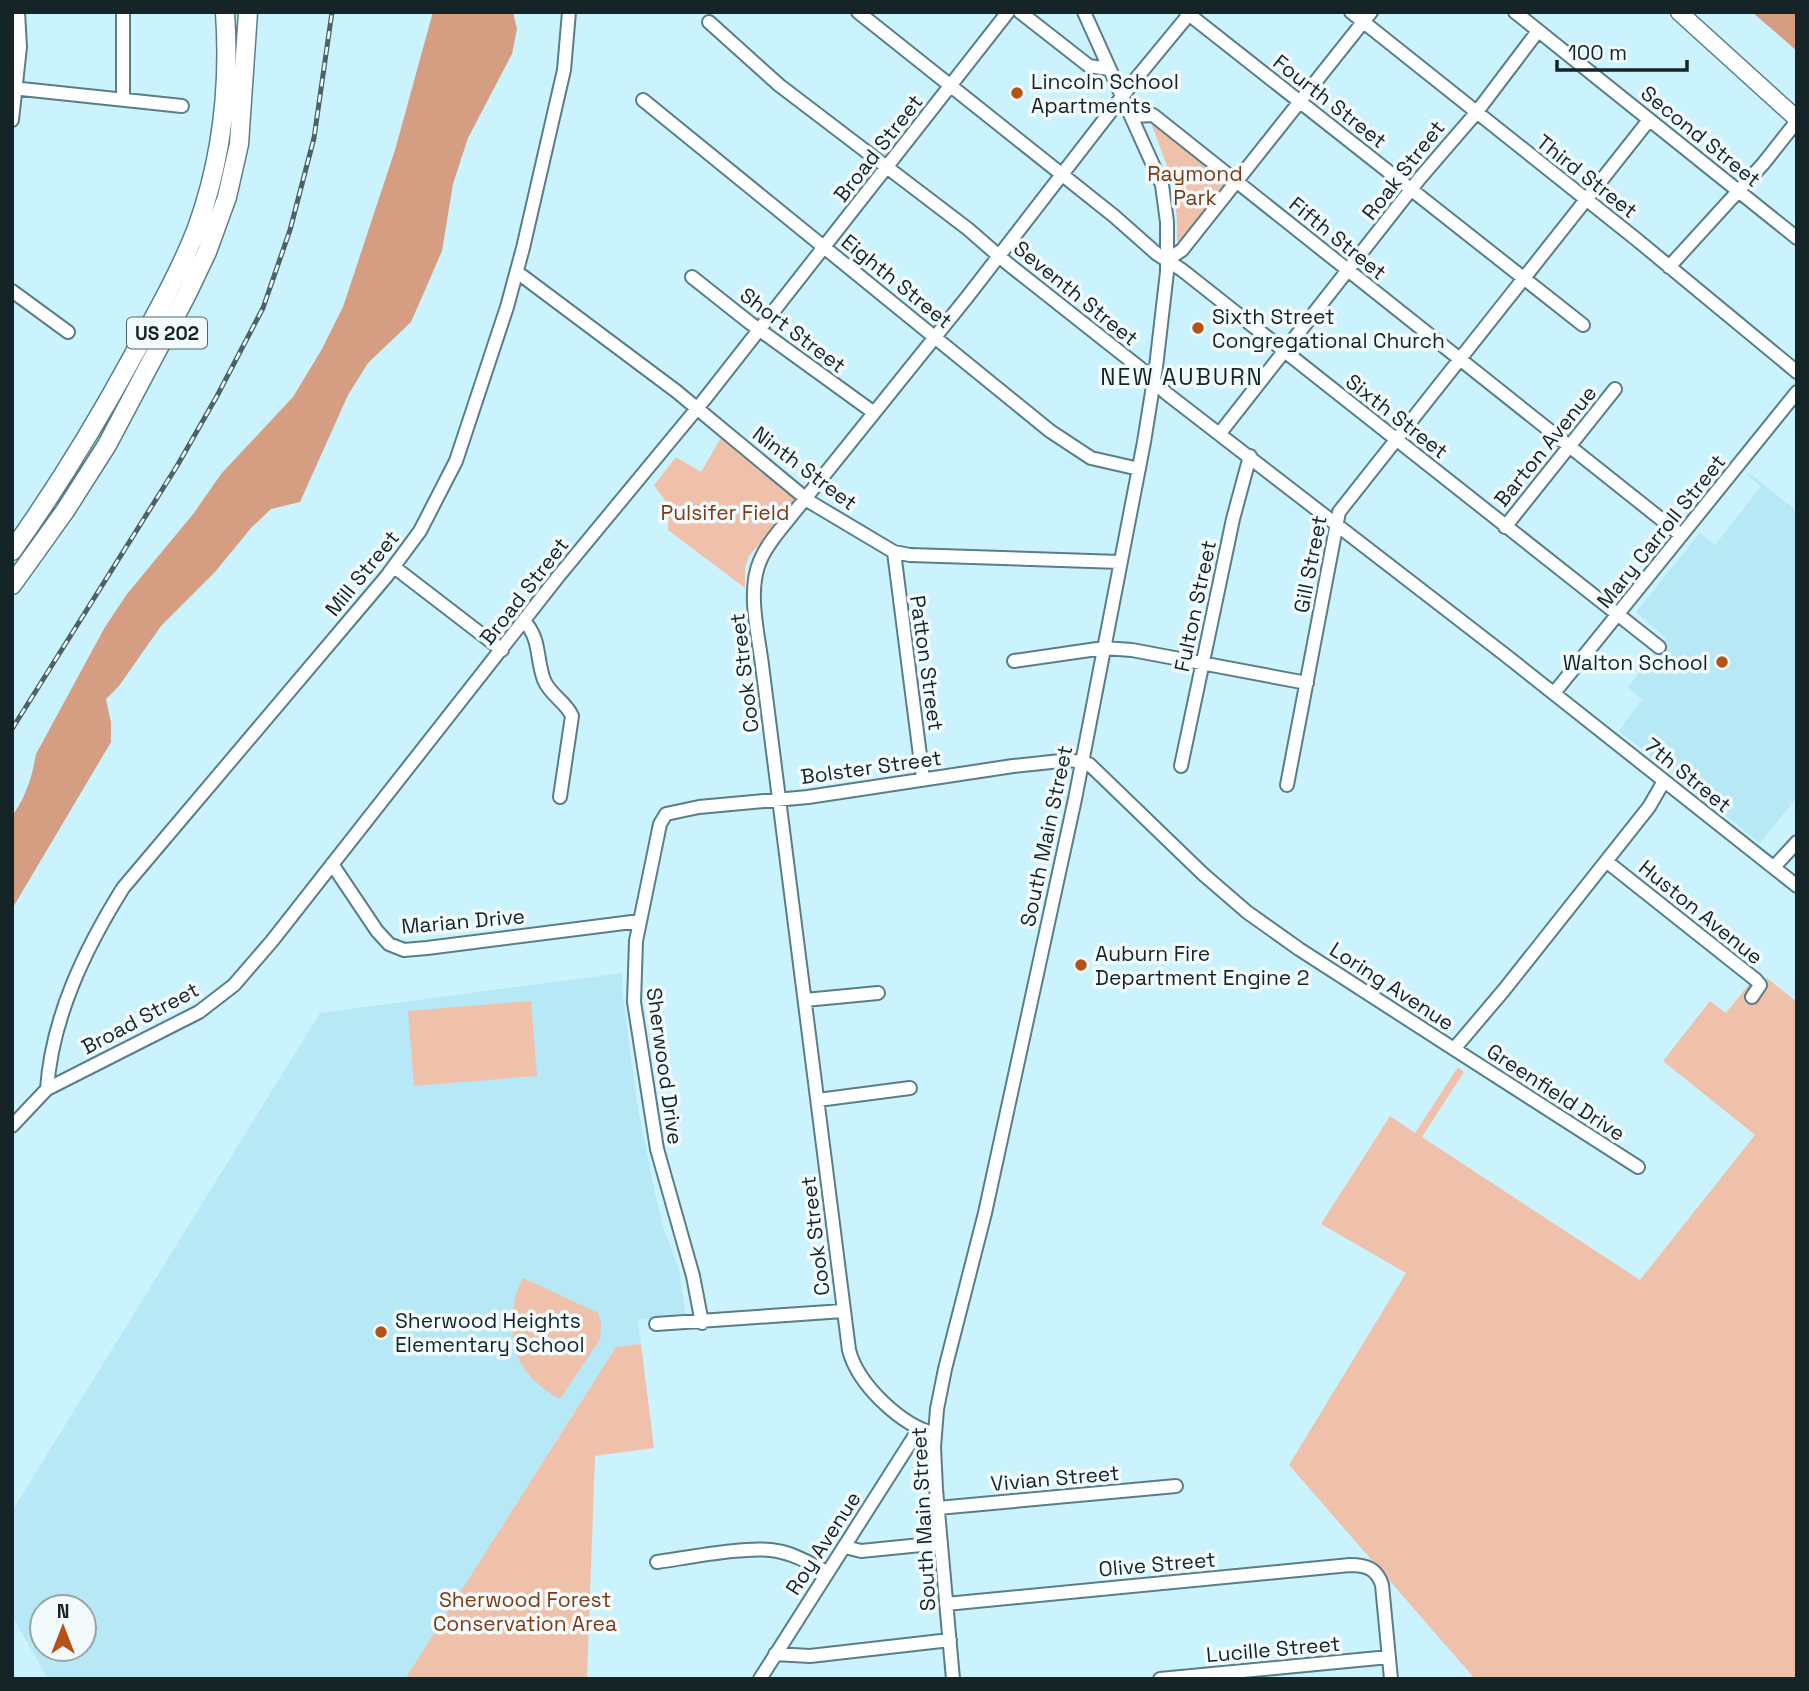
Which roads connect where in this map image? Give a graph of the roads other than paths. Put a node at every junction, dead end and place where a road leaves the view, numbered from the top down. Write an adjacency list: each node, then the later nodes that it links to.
1 (18, 12): 19 (street)
2 (123, 12): 21 (street)
3 (225, 12): 67 (highway, US 202)
4 (248, 12): 71 (highway, US 202)
5 (569, 12): 42 (street, Mill Street)
6 (858, 12): 18 (street, Sixth Street)
7 (1008, 12): 18 (street, Broad Street)
8 (1020, 12): 17 (street)
9 (1084, 12): 17 (street, South Main Street)
10 (1351, 12): 14 (street, Third Street)
11 (1515, 12): 16 (street, Second Street)
12 (1679, 12): 29 (main road)
13 (1188, 13): 20 (street, Cook Street); 23 (street, Fourth Street)
14 (1367, 17): 23 (street); 25 (street, Third Street)
15 (709, 22): 30 (street, Seventh Street)
16 (1538, 31): 25 (street, Roak Street); 28 (street, Second Street)
17 (1110, 69): 20 (street, South Main Street)
18 (950, 87): 30 (street, Broad Street); 31 (street, Sixth Street)
19 (14, 88): 21 (street); 27 (street)
20 (1123, 96): 26 (street, South Main Street); 31 (street, Cook Street)
21 (124, 100): 24 (street)
22 (643, 100): 37 (street, Eighth Street)
23 (1300, 102): 32 (street); 33 (street, Fourth Street)
24 (182, 106)
25 (1476, 113): 33 (street, Roak Street); 35 (street, Third Street)
26 (1132, 116): 32 (street, Fifth Street); 39 (street, South Main Street)
27 (12, 120)
28 (1649, 120): 34 (street, Second Street); 35 (street, Gill Street)
29 (1797, 120): 34 (street)
30 (888, 166): 37 (street, Broad Street); 38 (street, Seventh Street)
31 (1062, 175): 38 (street, Cook Street); 39 (street, Sixth Street)
32 (1236, 180): 39 (street); 41 (street, Fifth Street)
33 (1411, 190): 41 (street, Roak Street); 44 (street, Fourth Street)
34 (1736, 191): 36 (street, Second Street); 40 (street)
35 (1586, 199): 40 (street, Third Street); 44 (street, Gill Street)
36 (1797, 238)
37 (824, 248): 47 (street, Broad Street); 49 (street, Eighth Street)
38 (999, 255): 49 (street, Cook Street); 53 (street, Seventh Street)
39 (1167, 260): 50 (street, Sixth Street); 53 (street, South Main Street)
40 (1669, 267): 52 (street, Third Street)
41 (1348, 271): 50 (street, Roak Street); 51 (street, Fifth Street)
42 (517, 272): 56 (street, Ninth Street); 70 (street, Mill Street)
43 (692, 277): 47 (street, Short Street)
44 (1524, 278): 46 (street, Fourth Street); 51 (street, Gill Street)
45 (12, 291): 48 (street)
46 (1583, 325)
47 (758, 328): 56 (street, Broad Street); 57 (street, Short Street)
48 (68, 332)
49 (934, 336): 57 (street, Cook Street); 62 (street, Eighth Street)
50 (1283, 351): 58 (street, Roak Street); 59 (street, Sixth Street)
51 (1459, 359): 59 (street, Gill Street); 60 (street, Fifth Street)
52 (1797, 372)
53 (1154, 380): 58 (street, Seventh Street); 62 (street, South Main Street)
54 (1615, 389): 60 (street, Barton Avenue)
55 (1797, 392): 66 (street, Mary Carroll Street)
56 (697, 408): 63 (street, Ninth Street); 73 (street, Broad Street)
57 (873, 412): 63 (street, Cook Street)
58 (1220, 433): 61 (street, Seventh Street)
59 (1395, 439): 64 (street, Gill Street); 65 (street, Sixth Street)
60 (1571, 446): 65 (street, Barton Avenue); 66 (street, Fifth Street)
61 (1251, 456): 64 (street, Seventh Street); 78 (street, Fulton Street)
62 (1139, 469): 69 (street, South Main Street)
63 (805, 498): 68 (street, Ninth Street); 87 (street, Cook Street)
64 (1337, 523): 79 (street, Gill Street); 80 (street, Seventh Street)
65 (1505, 527): 72 (street, Sixth Street)
66 (1681, 535): 72 (street, Mary Carroll Street)
67 (12, 551)
68 (894, 552): 69 (street, Ninth Street); 83 (street, Patton Street)
69 (1120, 562): 75 (street, South Main Street)
70 (394, 567): 76 (street); 100 (street, Mill Street)
71 (12, 585)
72 (1618, 614): 74 (street, Sixth Street); 80 (street, Mary Carroll Street)
73 (524, 621): 76 (street, Broad Street); 86 (street)
74 (1659, 647)
75 (1104, 648): 77 (street); 78 (street); 81 (street, South Main Street)
76 (502, 650): 91 (street, Broad Street)
77 (1014, 662)
78 (1202, 664): 79 (street); 82 (street, Fulton Street)
79 (1307, 683): 85 (street, Gill Street)
80 (1554, 693): 84 (street, 7th Street)
81 (1082, 761): 83 (street, Bolster Street); 98 (street, Loring Avenue); 108 (street, South Main Street)
82 (1181, 766)
83 (923, 779): 87 (street, Bolster Street)
84 (1664, 781): 90 (street, Loring Avenue); 92 (street, 7th Street)
85 (1287, 785)
86 (560, 797)
87 (779, 799): 88 (street, Bolster Street); 97 (street, Cook Street)
88 (666, 814): 94 (street, Sherwood Drive)
89 (1797, 842): 92 (street)
90 (1606, 861): 96 (street, Huston Avenue); 98 (street, Loring Avenue)
91 (332, 864): 94 (street, Marian Drive); 100 (street, Broad Street)
92 (1774, 867): 93 (street, 7th Street)
93 (1797, 886)
94 (640, 921): 105 (street, Sherwood Drive)
95 (878, 993): 97 (street)
96 (1752, 997)
97 (805, 1000): 101 (street, Cook Street)
98 (1454, 1049): 103 (street, Greenfield Drive)
99 (910, 1088): 101 (street)
100 (47, 1089): 102 (street, Broad Street)
101 (818, 1100): 104 (street, Cook Street)
102 (12, 1126)
103 (1638, 1167)
104 (843, 1311): 105 (street); 107 (street, Cook Street)
105 (702, 1322): 106 (street)
106 (656, 1324)
107 (919, 1429): 108 (street, Cook Street); 112 (street, Roy Avenue)
108 (935, 1434): 110 (street, South Main Street)
109 (1176, 1486): 110 (street, Vivian Street)
110 (938, 1508): 111 (street, South Main Street)
111 (941, 1543): 112 (street); 115 (street, South Main Street)
112 (845, 1546): 114 (street, Roy Avenue)
113 (657, 1562): 114 (street)
114 (827, 1572): 117 (street, Roy Avenue)
115 (946, 1604): 116 (street, South Main Street); 118 (street, Olive Street)
116 (950, 1640): 117 (street); 120 (street, South Main Street)
117 (775, 1654): 119 (street, Roy Avenue)
118 (1389, 1657): 121 (street, Lucille Street); 122 (street)
119 (760, 1679)
120 (953, 1679)
121 (1160, 1679)
122 (1391, 1679)

